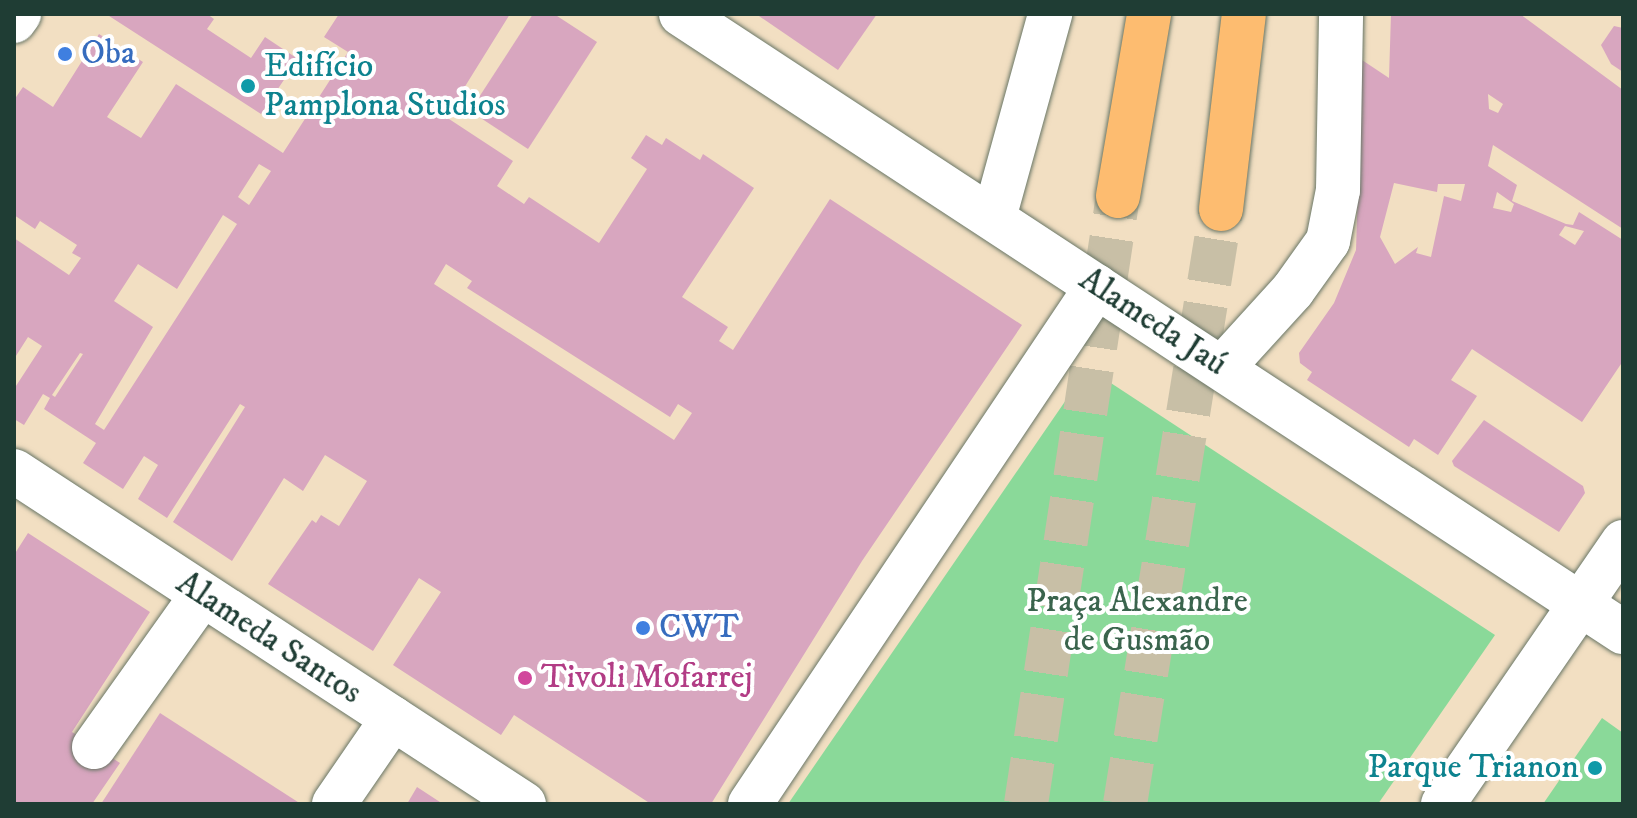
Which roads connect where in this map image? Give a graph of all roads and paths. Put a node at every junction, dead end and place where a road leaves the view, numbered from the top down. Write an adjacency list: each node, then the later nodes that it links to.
1 (19, 14): 7 (street)
2 (681, 14): 10 (street, Alameda Jaú)
3 (1050, 14): 10 (street)
4 (1149, 14): 8 (main road)
5 (1244, 14): 9 (main road)
6 (1341, 14): 12 (street)
7 (14, 21)
8 (1118, 196)
9 (1221, 209)
10 (994, 218): 11 (street, Alameda Jaú)
11 (1097, 286): 12 (street, Alameda Jaú); 22 (street)
12 (1223, 367): 16 (street, Alameda Jaú)
13 (14, 471): 15 (street, Alameda Santos)
14 (1623, 542): 16 (street)
15 (202, 595): 18 (street, Alameda Santos); 19 (street)
16 (1581, 603): 17 (street, Alameda Jaú); 23 (street)
17 (1623, 632)
18 (393, 718): 20 (street); 21 (street, Alameda Santos)
19 (94, 747)
20 (334, 804)
21 (524, 804)
22 (750, 804)
23 (1443, 804)

